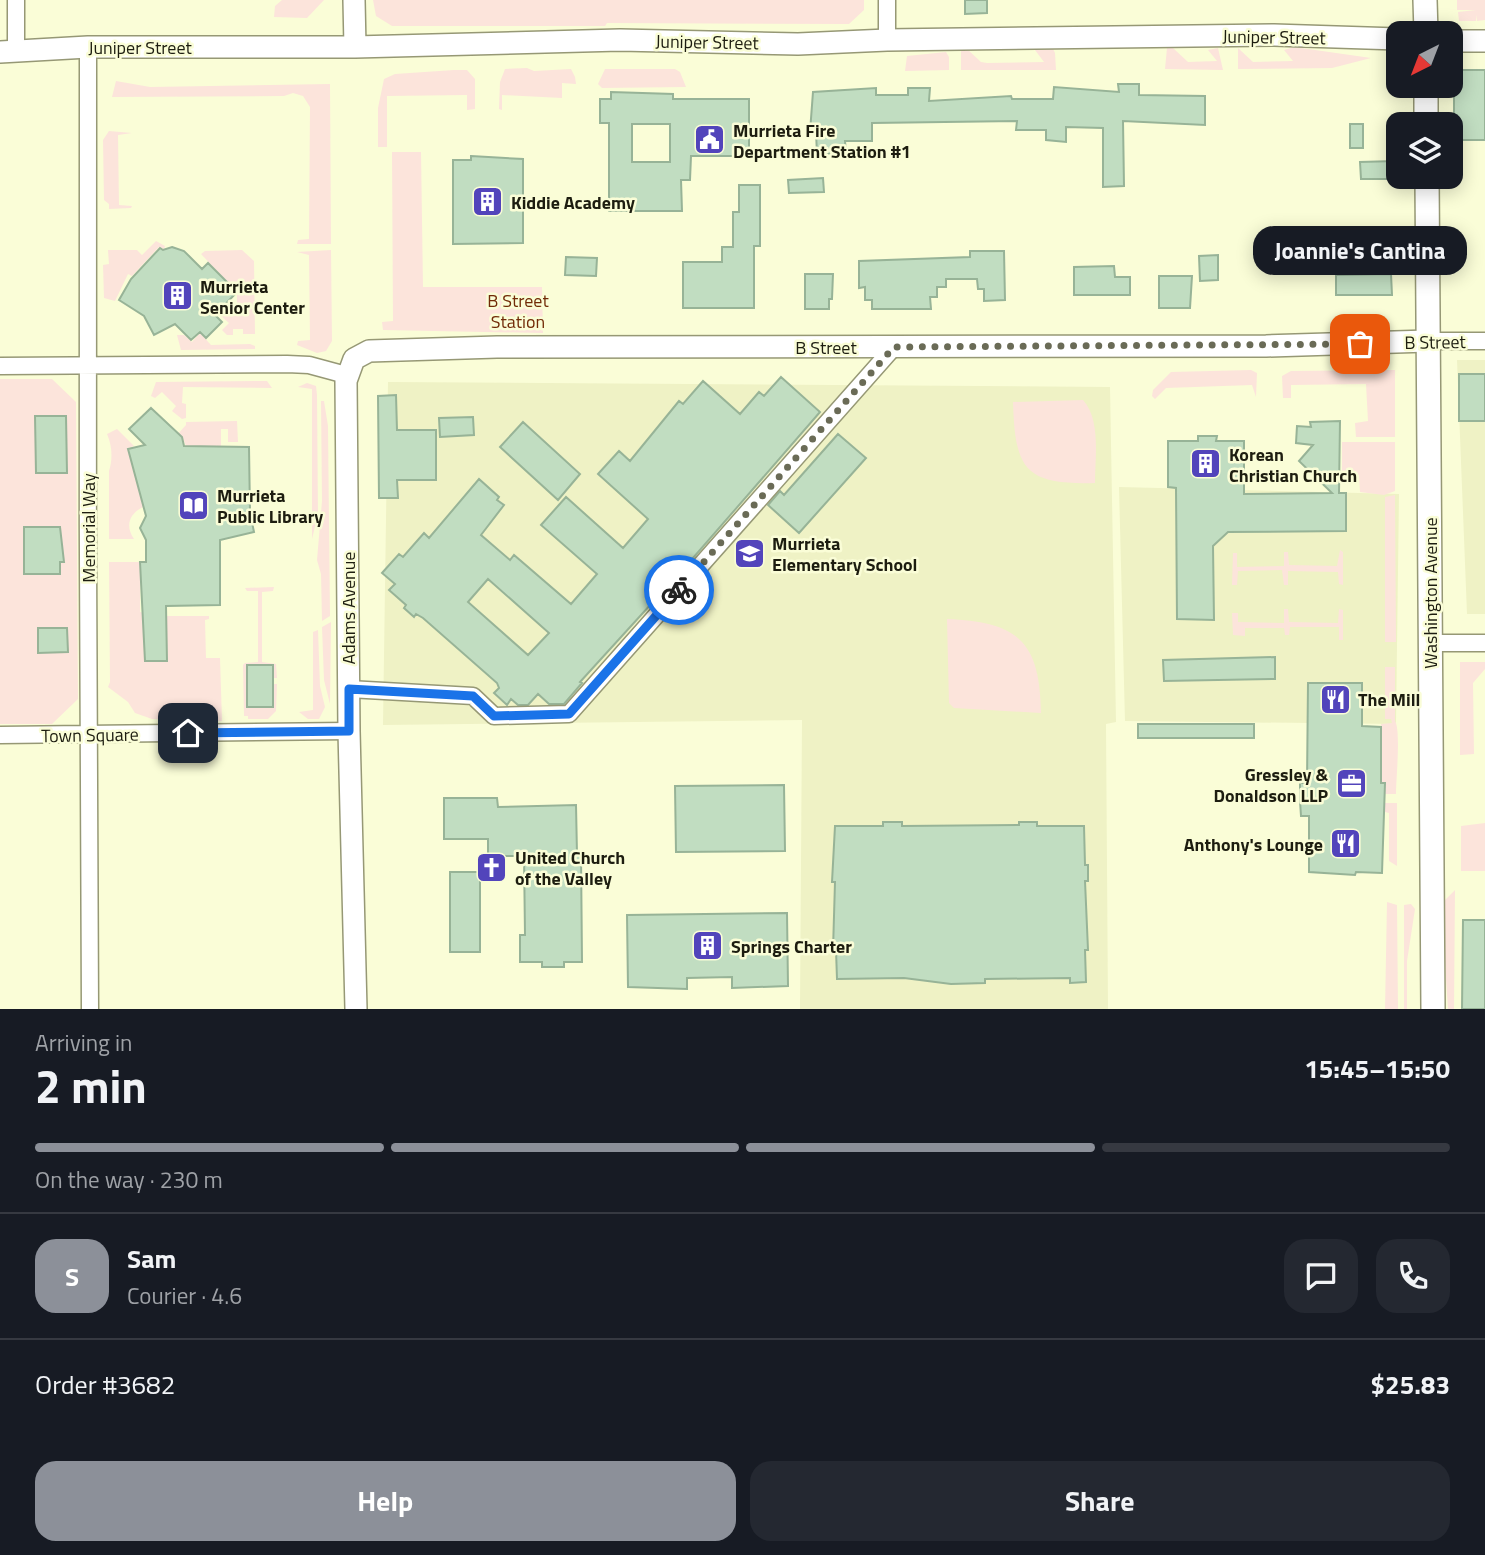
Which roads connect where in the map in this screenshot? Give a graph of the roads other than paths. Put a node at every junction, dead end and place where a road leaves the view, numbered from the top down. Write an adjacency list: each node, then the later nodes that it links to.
1 (16, 0): 12 (street)
2 (354, 0): 11 (street)
3 (887, 0): 7 (street)
4 (1426, 0): 5 (main road)
5 (1426, 21)
6 (1386, 39): 7 (street, Juniper Street)
7 (887, 40): 11 (street, Juniper Street)
8 (1463, 41): 9 (street)
9 (1485, 41)
10 (88, 47): 11 (street, Juniper Street); 12 (street, Juniper Street); 17 (street, Memorial Way)
11 (355, 47)
12 (5, 50)
13 (1427, 189): 14 (main road, Washington Avenue)
14 (1428, 341): 15 (street, B Street); 16 (street, B Street); 20 (main road, Washington Avenue)
15 (1485, 341)
16 (894, 347): 19 (street, B Street); 22 (street)
17 (87, 365): 18 (street); 19 (street); 25 (street, Memorial Way)
18 (0, 366)
19 (346, 375): 22 (street, Adams Avenue)
20 (1431, 643): 21 (street); 28 (main road, Washington Avenue)
21 (1485, 643)
22 (349, 689): 23 (street, Adams Avenue)
23 (349, 731): 25 (street, Town Square); 27 (street, Adams Avenue)
24 (0, 735): 25 (street, Town Square)
25 (89, 735): 26 (street, Memorial Way)
26 (90, 1009)
27 (356, 1009)
28 (1433, 1009)

